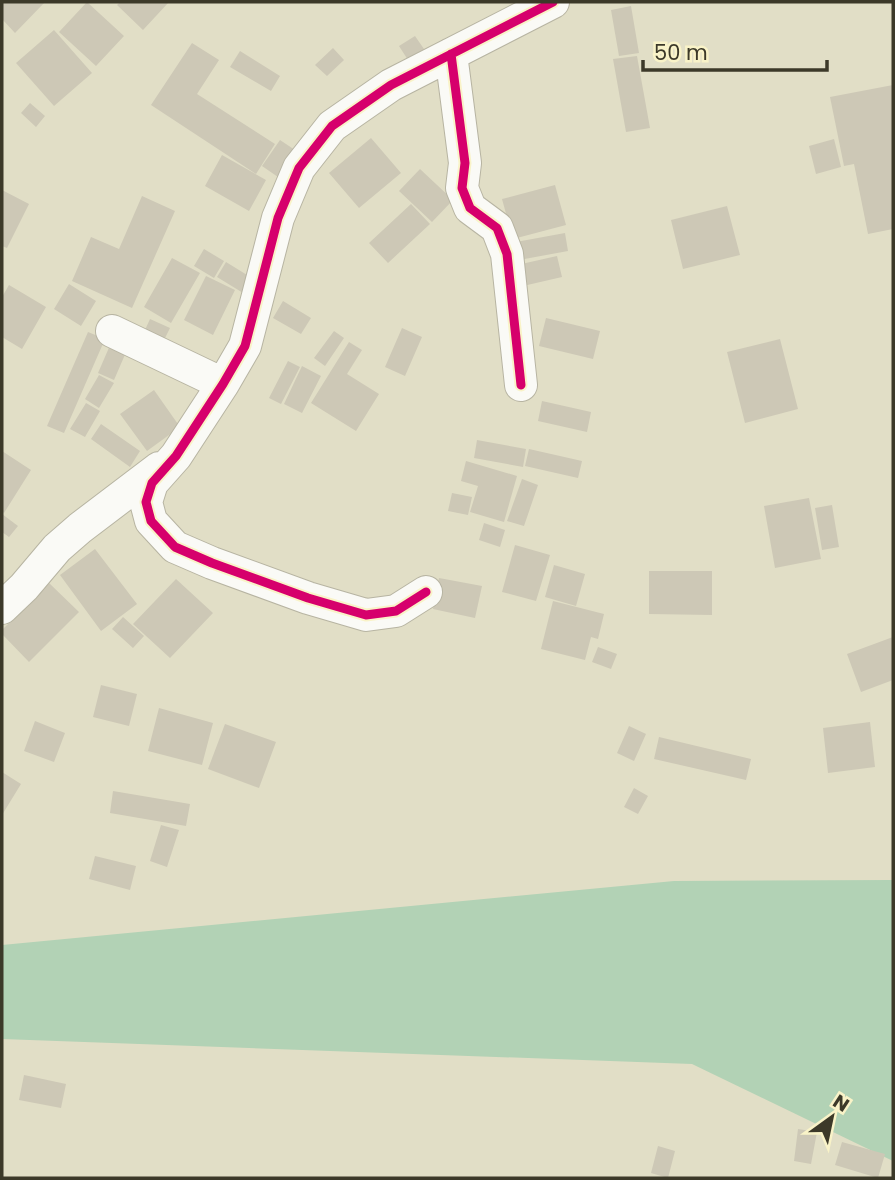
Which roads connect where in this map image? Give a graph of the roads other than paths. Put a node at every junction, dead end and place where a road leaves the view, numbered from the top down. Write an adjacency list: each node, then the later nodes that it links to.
1 (553, 2): 2 (street)
2 (451, 54): 4 (street); 5 (street)
3 (113, 331): 4 (street)
4 (223, 384): 6 (street)
5 (521, 385)
6 (176, 456): 7 (street); 8 (street)
7 (426, 592)
8 (2, 608)

